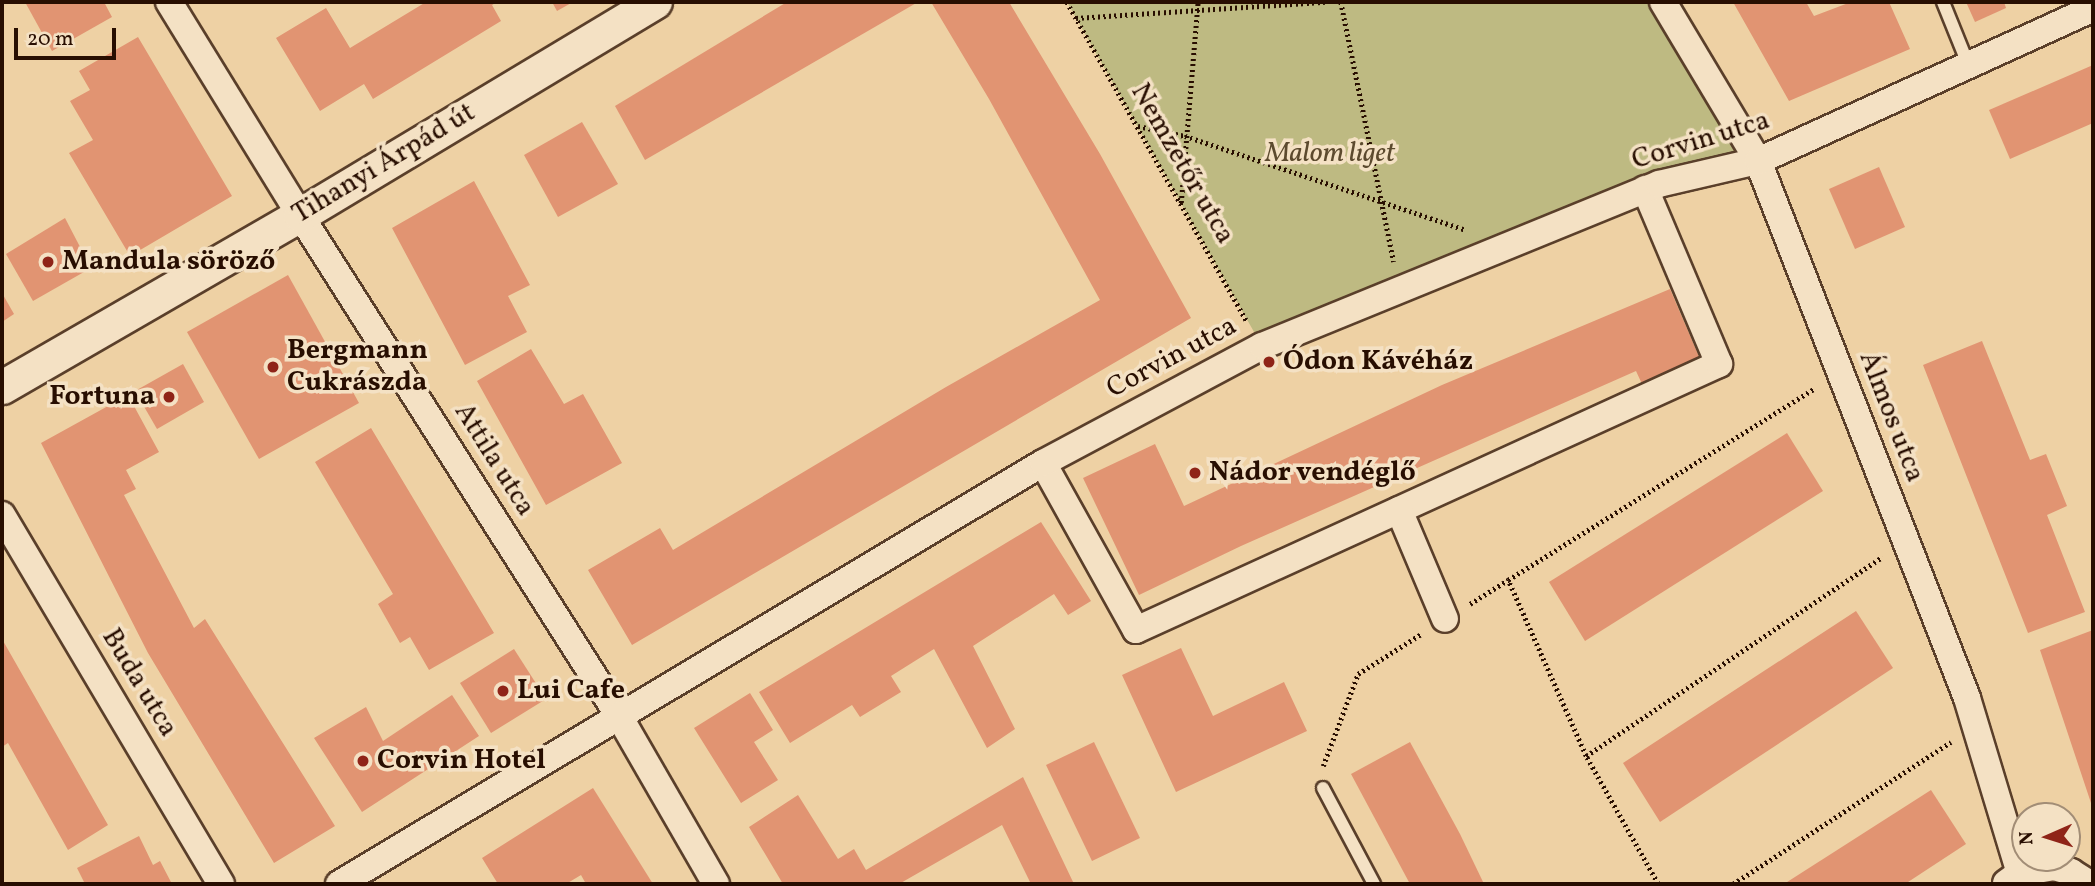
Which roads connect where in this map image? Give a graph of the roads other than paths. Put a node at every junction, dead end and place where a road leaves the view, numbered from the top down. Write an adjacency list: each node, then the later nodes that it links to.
1 (169, 2): 9 (street, Attila utca)
2 (655, 2): 9 (street, Tihanyi Árpád út)
3 (1663, 2): 7 (street, Álmos utca)
4 (1943, 2): 6 (lane)
5 (2093, 8): 6 (street, Corvin utca)
6 (1968, 64): 7 (street, Corvin utca)
7 (1758, 161): 8 (street, Corvin utca); 17 (street, Álmos utca)
8 (1645, 189): 11 (street, Corvin utca); 12 (street)
9 (300, 215): 10 (street, Tihanyi Árpád út); 15 (street, Attila utca)
10 (2, 387)
11 (1043, 463): 12 (street); 15 (street, Corvin utca)
12 (1399, 510): 14 (street)
13 (2, 515): 18 (street, Buda utca)
14 (1446, 619)
15 (619, 716): 19 (street, Corvin utca); 20 (street, Attila utca)
16 (1323, 788): 21 (lane)
17 (2012, 879): 22 (street)
18 (221, 884)
19 (339, 884)
20 (716, 884)
21 (1374, 884)
22 (2090, 884)

